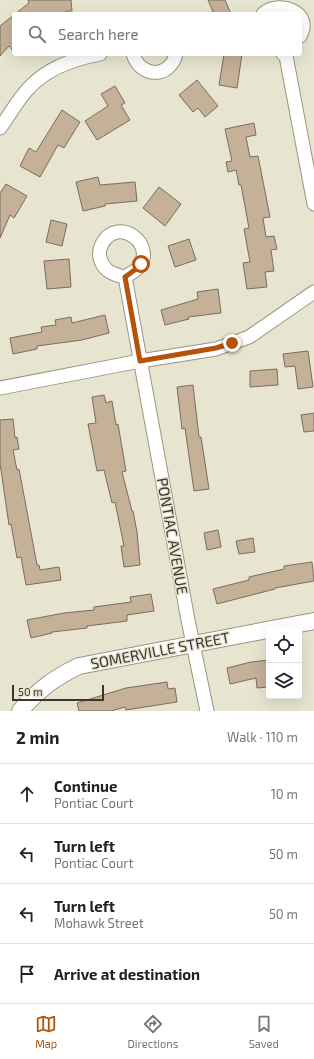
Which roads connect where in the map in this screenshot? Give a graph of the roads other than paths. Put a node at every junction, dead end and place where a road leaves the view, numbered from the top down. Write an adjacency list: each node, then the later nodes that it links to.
1 (265, 12): 2 (street)
2 (301, 12)
3 (302, 13): 4 (street)
4 (302, 32)
5 (92, 56): 9 (street)
6 (133, 56): 7 (street)
7 (175, 56)
8 (285, 56): 10 (street)
9 (0, 128)
10 (314, 204)
11 (125, 277): 13 (street, PONTIAC AVENUE)
12 (314, 292): 13 (street)
13 (140, 361): 14 (street); 16 (street, PONTIAC AVENUE)
14 (0, 388)
15 (314, 621): 16 (street, SOMERVILLE STREET)
16 (193, 644): 17 (street, SOMERVILLE STREET); 18 (street, PONTIAC AVENUE)
17 (20, 711)
18 (207, 711)

